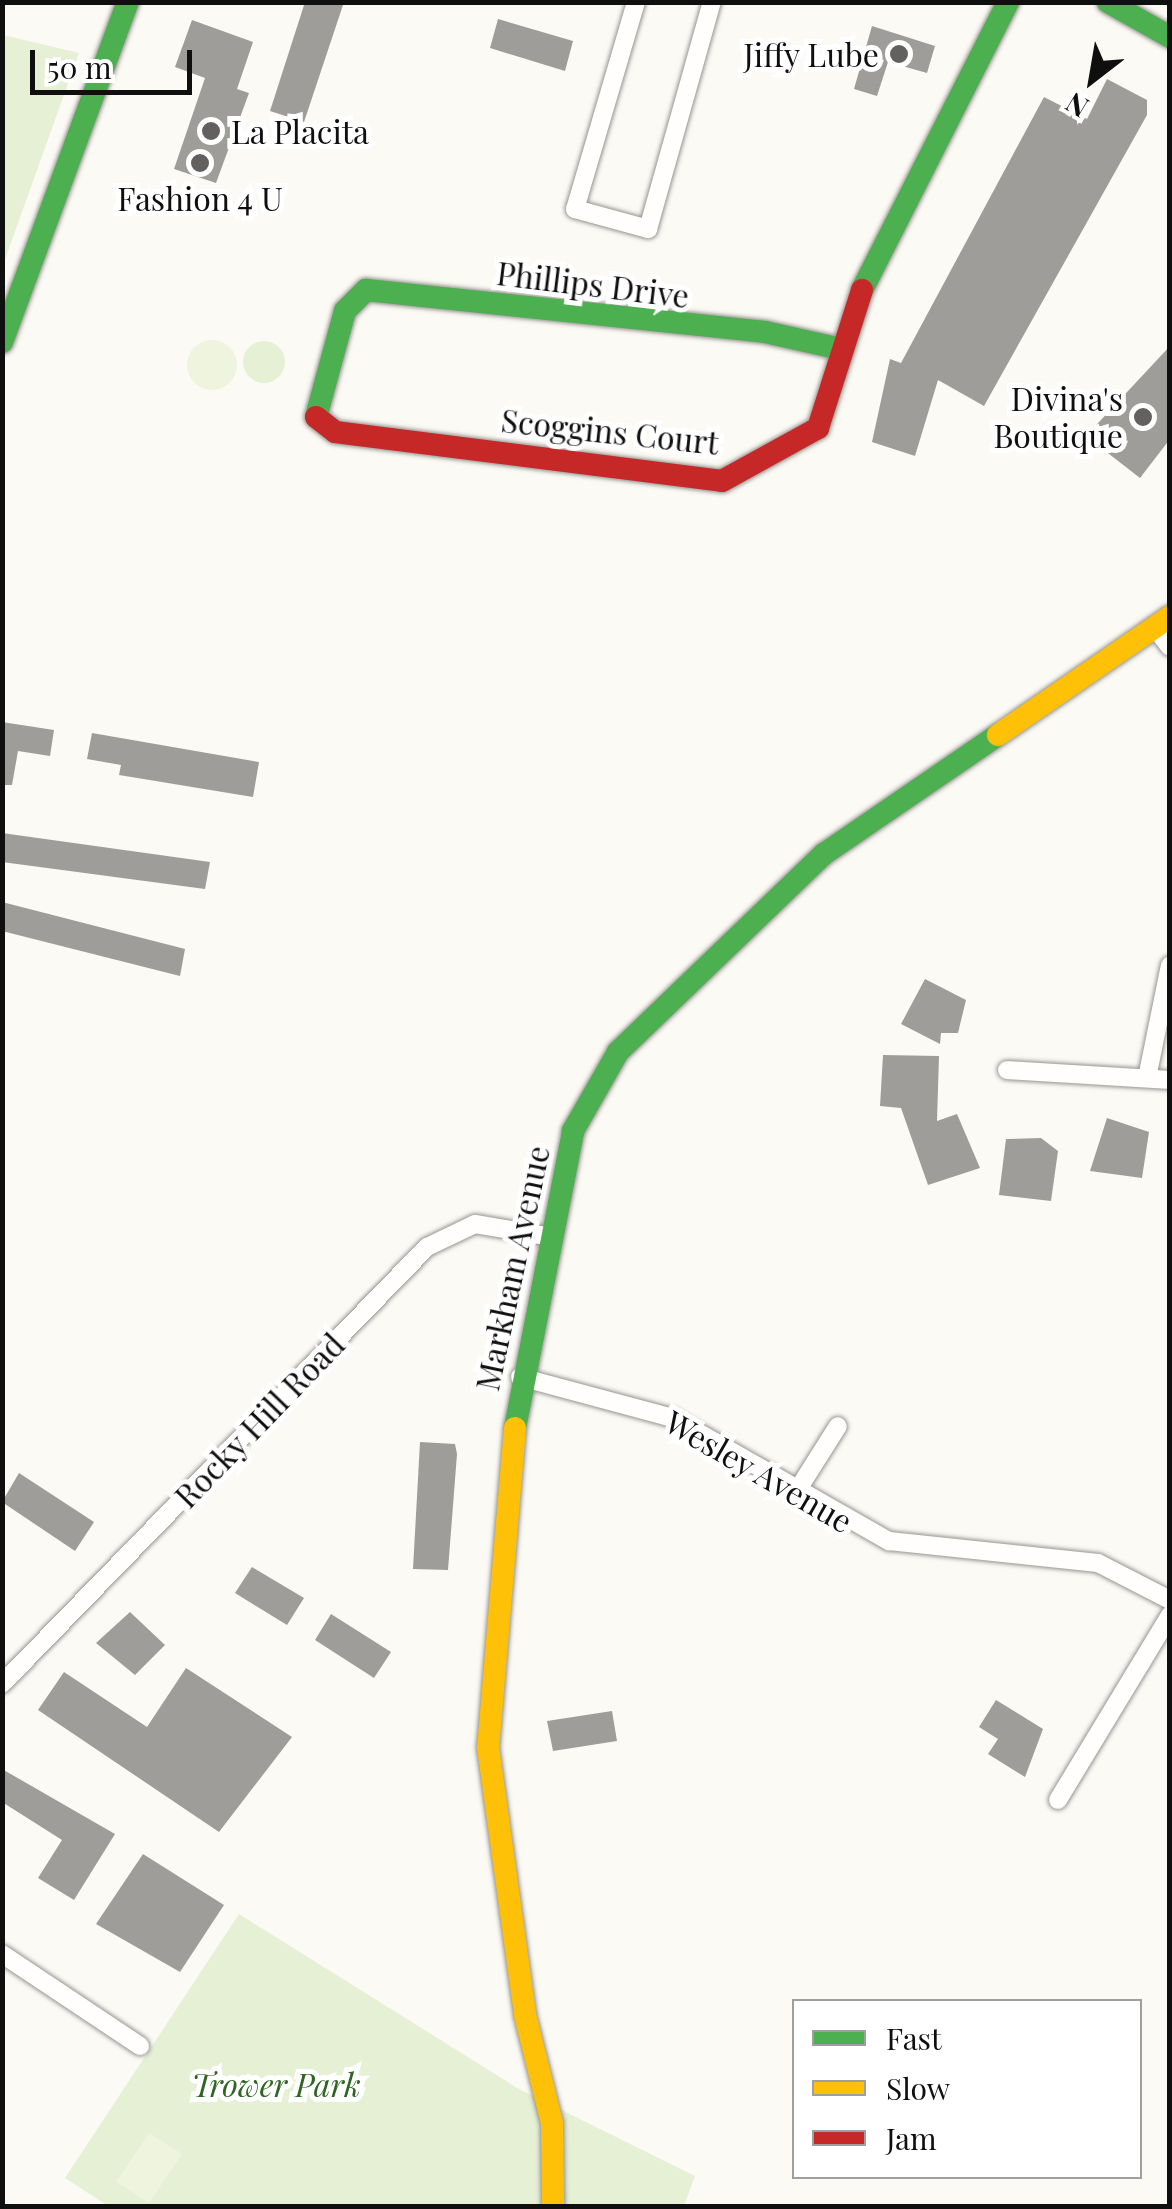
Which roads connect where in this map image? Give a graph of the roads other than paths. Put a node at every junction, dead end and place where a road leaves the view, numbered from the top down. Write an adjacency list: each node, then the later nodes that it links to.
1 (128, 2): 7 (street)
2 (636, 2): 3 (street)
3 (712, 2)
4 (1008, 2): 8 (street, Scoggins Court)
5 (1108, 2): 6 (street)
6 (1170, 37)
7 (2, 342)
8 (841, 349): 9 (street, Scoggins Court); 9 (street, Phillips Drive)
9 (335, 432)
10 (1165, 631): 15 (street, Markham Avenue)
11 (1170, 965): 13 (street)
12 (1007, 1070): 13 (street)
13 (1147, 1078): 14 (street)
14 (1170, 1080)
15 (547, 1236): 16 (street, Markham Avenue); 21 (street, Rocky Hill Road)
16 (520, 1377): 18 (street, Wesley Avenue); 25 (street, Markham Avenue)
17 (838, 1426): 18 (street)
18 (795, 1494): 19 (street, Wesley Avenue)
19 (1170, 1600)
20 (1170, 1615): 22 (street)
21 (2, 1684)
22 (1058, 1800)
23 (2, 1954): 24 (street)
24 (140, 2046)
25 (553, 2206)

